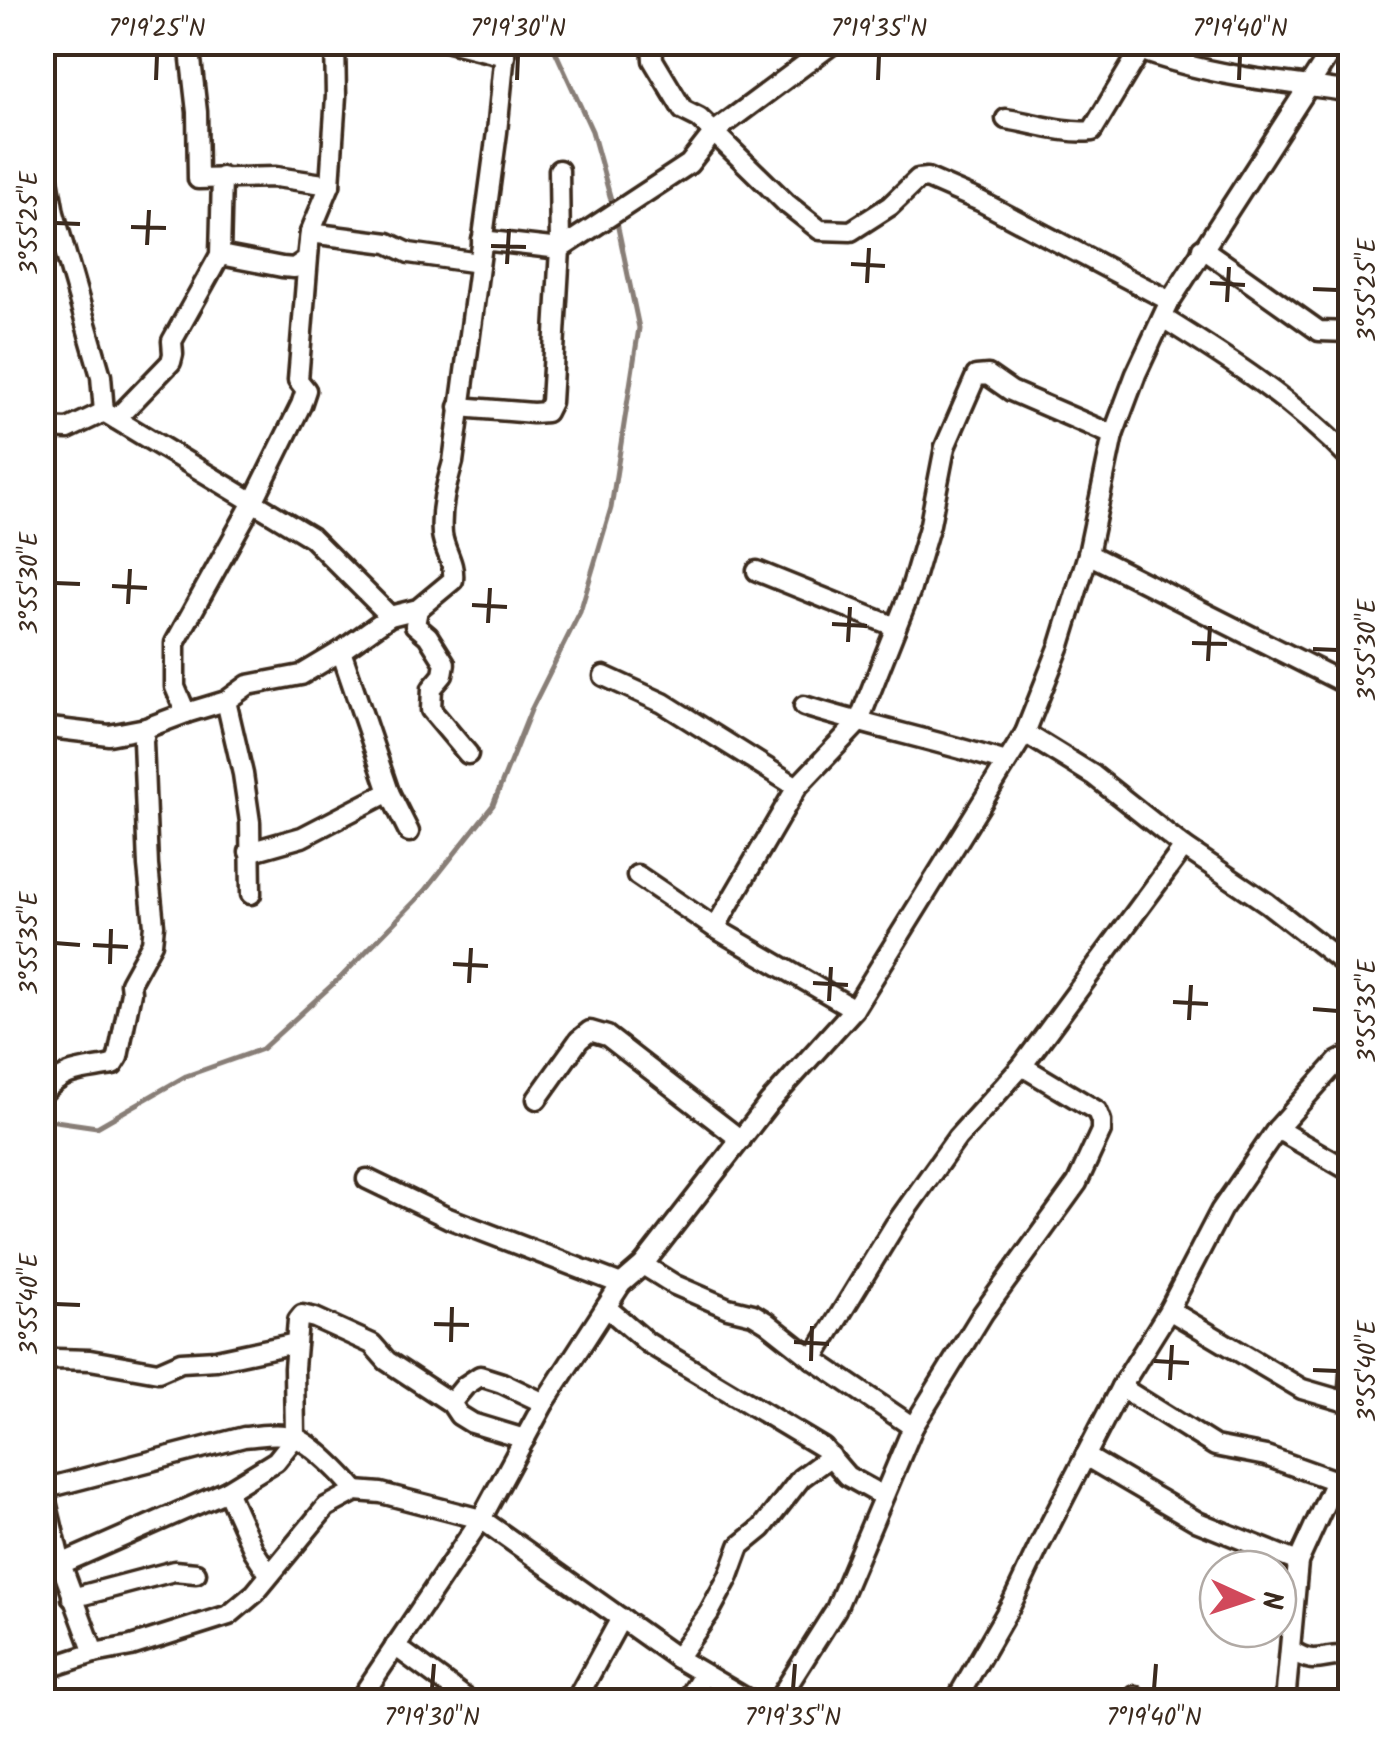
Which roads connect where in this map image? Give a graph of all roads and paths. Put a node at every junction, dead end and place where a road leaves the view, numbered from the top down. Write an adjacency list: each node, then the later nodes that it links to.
1 (189, 42): 15 (street)
2 (335, 42): 16 (street)
3 (449, 42): 8 (street)
4 (652, 42): 12 (street)
5 (834, 42): 12 (street)
6 (1337, 42): 9 (street)
7 (1134, 47): 9 (street); 11 (street)
8 (506, 49): 19 (street)
9 (1309, 86): 10 (street); 20 (street)
10 (1350, 95)
11 (1006, 119)
12 (714, 132): 21 (street); 24 (street)
13 (42, 146): 17 (street)
14 (559, 170): 21 (street)
15 (222, 177): 16 (street); 22 (street)
16 (330, 185): 18 (street)
17 (48, 217): 27 (street)
18 (310, 233): 22 (street); 23 (street); 31 (street)
19 (482, 240): 21 (street); 23 (street)
20 (1202, 248): 24 (street); 25 (street)
21 (560, 249): 26 (street)
22 (220, 256): 27 (street)
23 (479, 263): 26 (street)
24 (1166, 309): 29 (street); 30 (street)
25 (1350, 332)
26 (459, 407): 34 (street)
27 (110, 416): 28 (street); 31 (street)
28 (42, 428)
29 (1113, 435): 32 (street); 36 (street)
30 (1350, 458)
31 (253, 502): 35 (street); 42 (street)
32 (1088, 554): 39 (street); 46 (street)
33 (757, 571): 36 (street)
34 (418, 608): 35 (street); 47 (street)
35 (390, 616): 37 (street)
36 (896, 626): 43 (street)
37 (341, 652): 40 (street); 50 (street)
38 (604, 676): 49 (street)
39 (1350, 686)
40 (226, 701): 42 (street); 53 (street)
41 (804, 706): 43 (street)
42 (186, 713): 45 (street)
43 (858, 723): 48 (street); 49 (street)
44 (42, 727): 45 (street)
45 (146, 728): 61 (street)
46 (1024, 733): 48 (street); 52 (street)
47 (468, 754)
48 (1006, 762): 58 (street)
49 (797, 787): 56 (street)
50 (389, 792): 51 (street); 53 (street)
51 (409, 832)
52 (1184, 848): 57 (street); 60 (street)
53 (249, 852): 55 (street)
54 (637, 875): 56 (street)
55 (251, 894)
56 (715, 928): 58 (street)
57 (1350, 968)
58 (854, 1009): 64 (street)
59 (1350, 1055): 63 (street)
60 (1022, 1066): 72 (street); 79 (street)
61 (42, 1094)
62 (537, 1099): 64 (street)
63 (1277, 1130): 65 (street); 70 (street)
64 (740, 1140): 67 (street)
65 (1350, 1171)
66 (367, 1179): 68 (street)
67 (642, 1265): 68 (street); 72 (street)
68 (621, 1284): 69 (street)
69 (606, 1307): 76 (street); 82 (street)
70 (1169, 1310): 75 (street); 77 (street)
71 (296, 1343): 73 (street); 78 (street); 80 (street)
72 (813, 1359): 79 (street)
73 (42, 1364)
74 (1350, 1374): 77 (street)
75 (1120, 1386): 83 (street); 84 (street)
76 (544, 1403): 78 (street); 81 (street)
77 (1350, 1403)
78 (451, 1404): 81 (street)
79 (913, 1427): 88 (street)
80 (295, 1437): 85 (street); 86 (street); 87 (street)
81 (525, 1440): 89 (street)
82 (830, 1456): 88 (street); 101 (street)
83 (1085, 1456): 90 (street); 110 (street)
84 (1343, 1483): 91 (street)
85 (43, 1487): 92 (street)
86 (227, 1491): 92 (street); 94 (street)
87 (356, 1491): 89 (street); 94 (street)
88 (883, 1496): 109 (street)
89 (482, 1519): 96 (street); 97 (street)
90 (1266, 1549)
91 (1298, 1562)
92 (61, 1564): 95 (street)
93 (196, 1573): 95 (street)
94 (269, 1574): 99 (street)
95 (72, 1598): 99 (street)
96 (621, 1618): 101 (street); 106 (street)
97 (395, 1646): 104 (street); 105 (street)
98 (1291, 1650): 100 (street); 111 (street)
99 (94, 1653): 102 (street)
100 (1350, 1657)
101 (677, 1658): 103 (street)
102 (42, 1670)
103 (703, 1675): 107 (street); 108 (street)
104 (358, 1702)
105 (471, 1702)
106 (575, 1702)
107 (686, 1702)
108 (752, 1702)
109 (777, 1702)
110 (954, 1702)
111 (1284, 1702)

